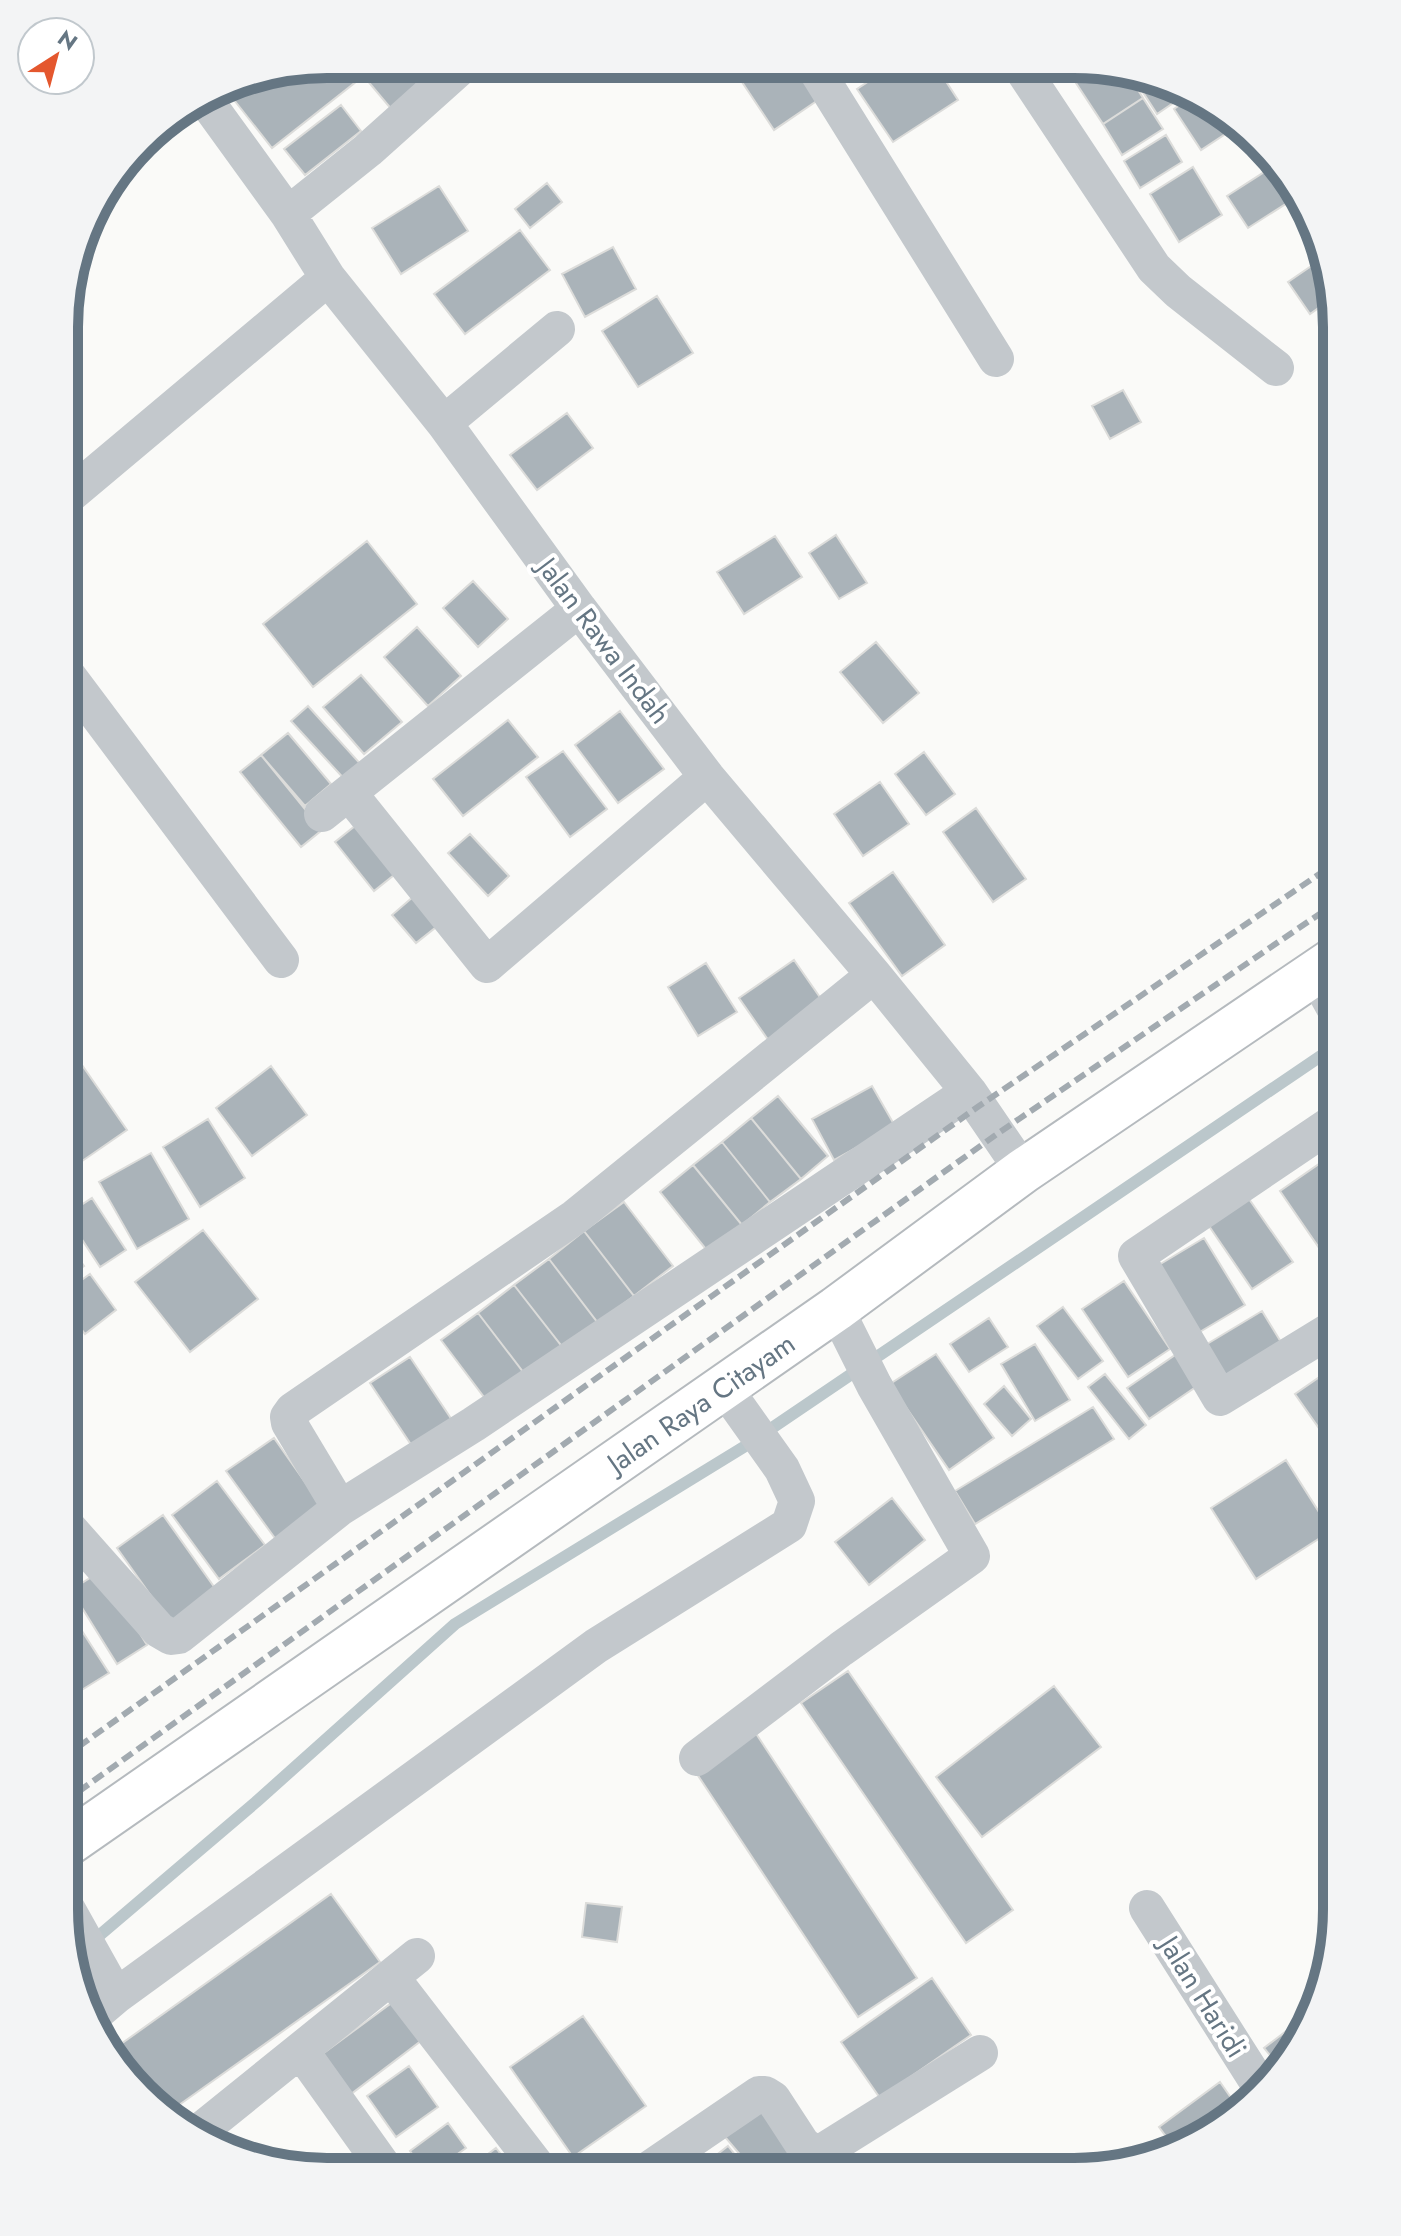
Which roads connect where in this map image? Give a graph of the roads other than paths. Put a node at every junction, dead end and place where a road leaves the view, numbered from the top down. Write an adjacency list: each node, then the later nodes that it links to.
1 (448, 78): 5 (street)
2 (821, 78): 8 (street)
3 (1028, 78): 9 (street)
4 (211, 107): 5 (street, Jalan Rawa Indah)
5 (288, 214): 6 (street, Jalan Rawa Indah)
6 (328, 278): 10 (street, Jalan Rawa Indah); 11 (street)
7 (557, 329): 10 (street)
8 (996, 359)
9 (1276, 368)
10 (444, 423): 12 (street, Jalan Rawa Indah)
11 (78, 488)
12 (579, 609): 14 (street, Jalan Rawa Indah); 14 (street)
13 (78, 689): 15 (street)
14 (707, 777): 17 (street, Jalan Rawa Indah)
15 (281, 960)
16 (1323, 968): 20 (main road, Jalan Raya Citayam)
17 (874, 975): 18 (street, Jalan Rawa Indah); 24 (street)
18 (969, 1092): 20 (street, Jalan Rawa Indah); 24 (street)
19 (1322, 1130): 22 (street)
20 (1023, 1171): 21 (main road, Jalan Raya Citayam)
21 (845, 1327): 23 (main road, Jalan Raya Citayam); 26 (street)
22 (1322, 1346)
23 (733, 1401): 27 (main road, Jalan Raya Citayam); 30 (street)
24 (340, 1508): 25 (street)
25 (78, 1539)
26 (697, 1758)
27 (78, 1837)
28 (1147, 1908): 33 (street, Jalan Haridi)
29 (80, 1942): 30 (street)
30 (103, 1996)
31 (301, 2051): 34 (street); 35 (street); 36 (street)
32 (980, 2053): 37 (street)
33 (1256, 2079)
34 (206, 2127)
35 (377, 2158)
36 (532, 2158)
37 (665, 2158)

